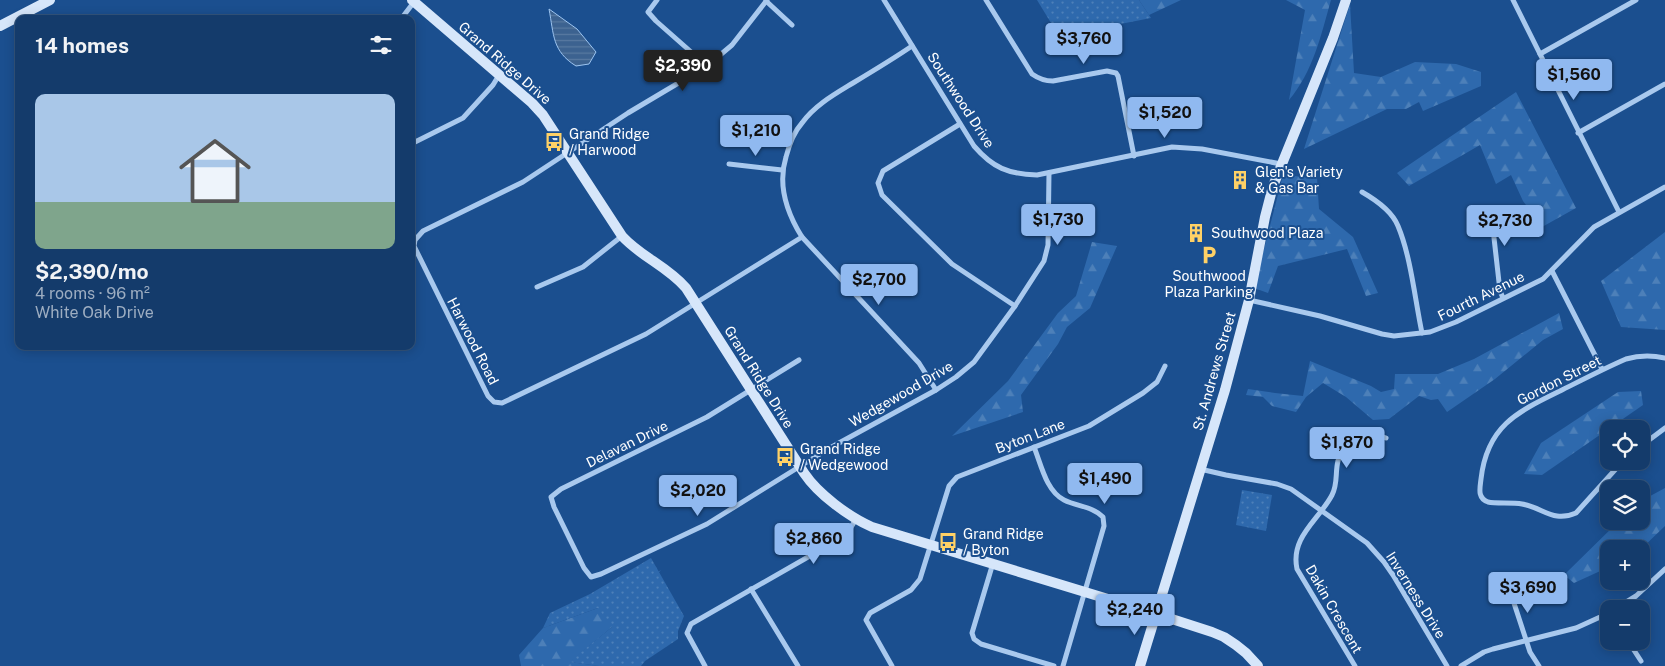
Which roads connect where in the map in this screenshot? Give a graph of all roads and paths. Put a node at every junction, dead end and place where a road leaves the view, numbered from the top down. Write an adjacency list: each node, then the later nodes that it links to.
1 (50, 0): 10 (street)
2 (657, 0): 17 (street)
3 (884, 0): 15 (street, Southwood Drive)
4 (986, 0): 24 (street)
5 (1346, 0): 26 (street, St. Andrews Street)
6 (1513, 0): 16 (street)
7 (1636, 0): 16 (street)
8 (413, 1): 11 (street); 18 (street, Grand Ridge Drive)
9 (767, 1): 13 (street); 17 (street)
10 (21, 15)
11 (404, 15)
12 (15, 18): 14 (street)
13 (792, 25)
14 (0, 26)
15 (912, 46): 20 (street, Southwood Drive); 27 (street)
16 (1540, 54): 21 (street)
17 (707, 66): 23 (street)
18 (499, 75): 22 (street); 23 (street, Grand Ridge Drive)
19 (1665, 84): 21 (street)
20 (960, 124): 28 (street, Southwood Drive); 42 (street)
21 (1578, 133): 32 (street)
22 (415, 142)
23 (568, 152): 33 (street, Grand Ridge Drive); 35 (street, Harwood Road)
24 (1134, 156): 26 (street, Southwood Drive); 28 (street, Southwood Drive)
25 (729, 164): 27 (street)
26 (1281, 164): 40 (street, St. Andrews Street)
27 (782, 170): 34 (street)
28 (1049, 173): 42 (street, Wedgewood Drive)
29 (1665, 186): 32 (street, Fourth Avenue)
30 (1362, 192): 43 (street)
31 (1484, 209): 39 (street)
32 (1619, 212): 37 (street, Fourth Avenue)
33 (622, 236): 38 (street); 41 (street, Grand Ridge Drive)
34 (802, 237): 41 (street, Harwood Road); 49 (street)
35 (415, 240)
36 (415, 249): 41 (street, Harwood Road)
37 (1552, 271): 39 (street, Fourth Avenue); 47 (street)
38 (537, 286)
39 (1503, 298): 43 (street, Fourth Avenue)
40 (1249, 300): 43 (street, Fourth Avenue); 55 (street, St. Andrews Street)
41 (697, 304): 48 (street, Grand Ridge Drive)
42 (1015, 306): 49 (street, Wedgewood Drive)
43 (1422, 333)
44 (1665, 358): 47 (street, Gordon Street)
45 (798, 360): 48 (street, Delavan Drive)
46 (1165, 366): 53 (street, Byton Lane)
47 (1602, 370): 56 (street, Gordon Street)
48 (751, 390): 54 (street, Grand Ridge Drive); 62 (street, Delavan Drive)
49 (936, 390): 54 (street, Wedgewood Drive)
50 (1665, 428): 52 (street)
51 (1386, 438): 57 (street, Dakin Crescent)
52 (1650, 439)
53 (1034, 447): 59 (street, Byton Lane); 64 (street)
54 (799, 466): 58 (street, Grand Ridge Drive); 62 (street, Wedgewood Drive)
55 (1200, 469): 57 (street, Inverness Drive); 67 (street, St. Andrews Street)
56 (1615, 470)
57 (1321, 510): 79 (street, Dakin Crescent); 80 (street, Inverness Drive)
58 (856, 519): 59 (street, Grand Ridge Drive); 63 (street)
59 (930, 544): 60 (street, Grand Ridge Drive); 74 (street, Byton Lane)
60 (993, 563): 64 (street, Grand Ridge Drive); 75 (street)
61 (1665, 569): 66 (street)
62 (601, 574)
63 (752, 589): 72 (street); 73 (street)
64 (1085, 591): 67 (street, Grand Ridge Drive); 76 (street)
65 (1511, 594): 69 (street)
66 (1630, 600)
67 (1156, 614): 77 (street, St. Andrews Street); 78 (street, Grand Ridge Drive)
68 (1600, 617): 69 (street)
69 (1526, 640): 81 (street); 82 (street)
70 (1634, 650): 71 (street)
71 (1641, 660)
72 (705, 666)
73 (798, 666)
74 (892, 666)
75 (1054, 666)
76 (1063, 666)
77 (1140, 666)
78 (1258, 666)
79 (1355, 666)
80 (1447, 666)
81 (1461, 666)
82 (1539, 666)

